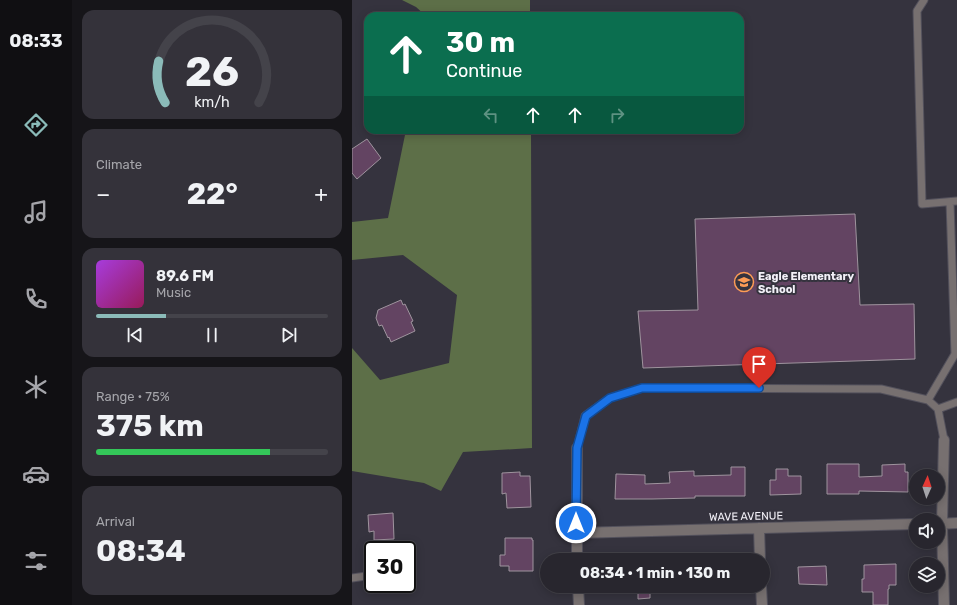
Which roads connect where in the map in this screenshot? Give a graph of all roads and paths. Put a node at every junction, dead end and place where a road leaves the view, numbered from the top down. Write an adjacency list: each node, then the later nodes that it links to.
1 (924, 0): 2 (lane)
2 (954, 201): 3 (lane)
3 (928, 400): 5 (lane); 7 (lane)
4 (957, 402): 5 (lane)
5 (938, 409): 6 (lane)
6 (944, 440): 8 (street)
7 (577, 448): 13 (street)
8 (941, 513)
9 (957, 523): 11 (street)
10 (909, 524): 12 (street, WAVE AVENUE)
11 (945, 524)
12 (759, 528): 13 (street, WAVE AVENUE); 16 (street)
13 (576, 533): 15 (street)
14 (941, 549): 23 (street)
15 (577, 553)
16 (760, 553)
17 (364, 576): 18 (lane)
18 (352, 578)
19 (578, 593): 21 (street)
20 (761, 593): 22 (street)
21 (578, 605)
22 (762, 605)
23 (944, 605)

